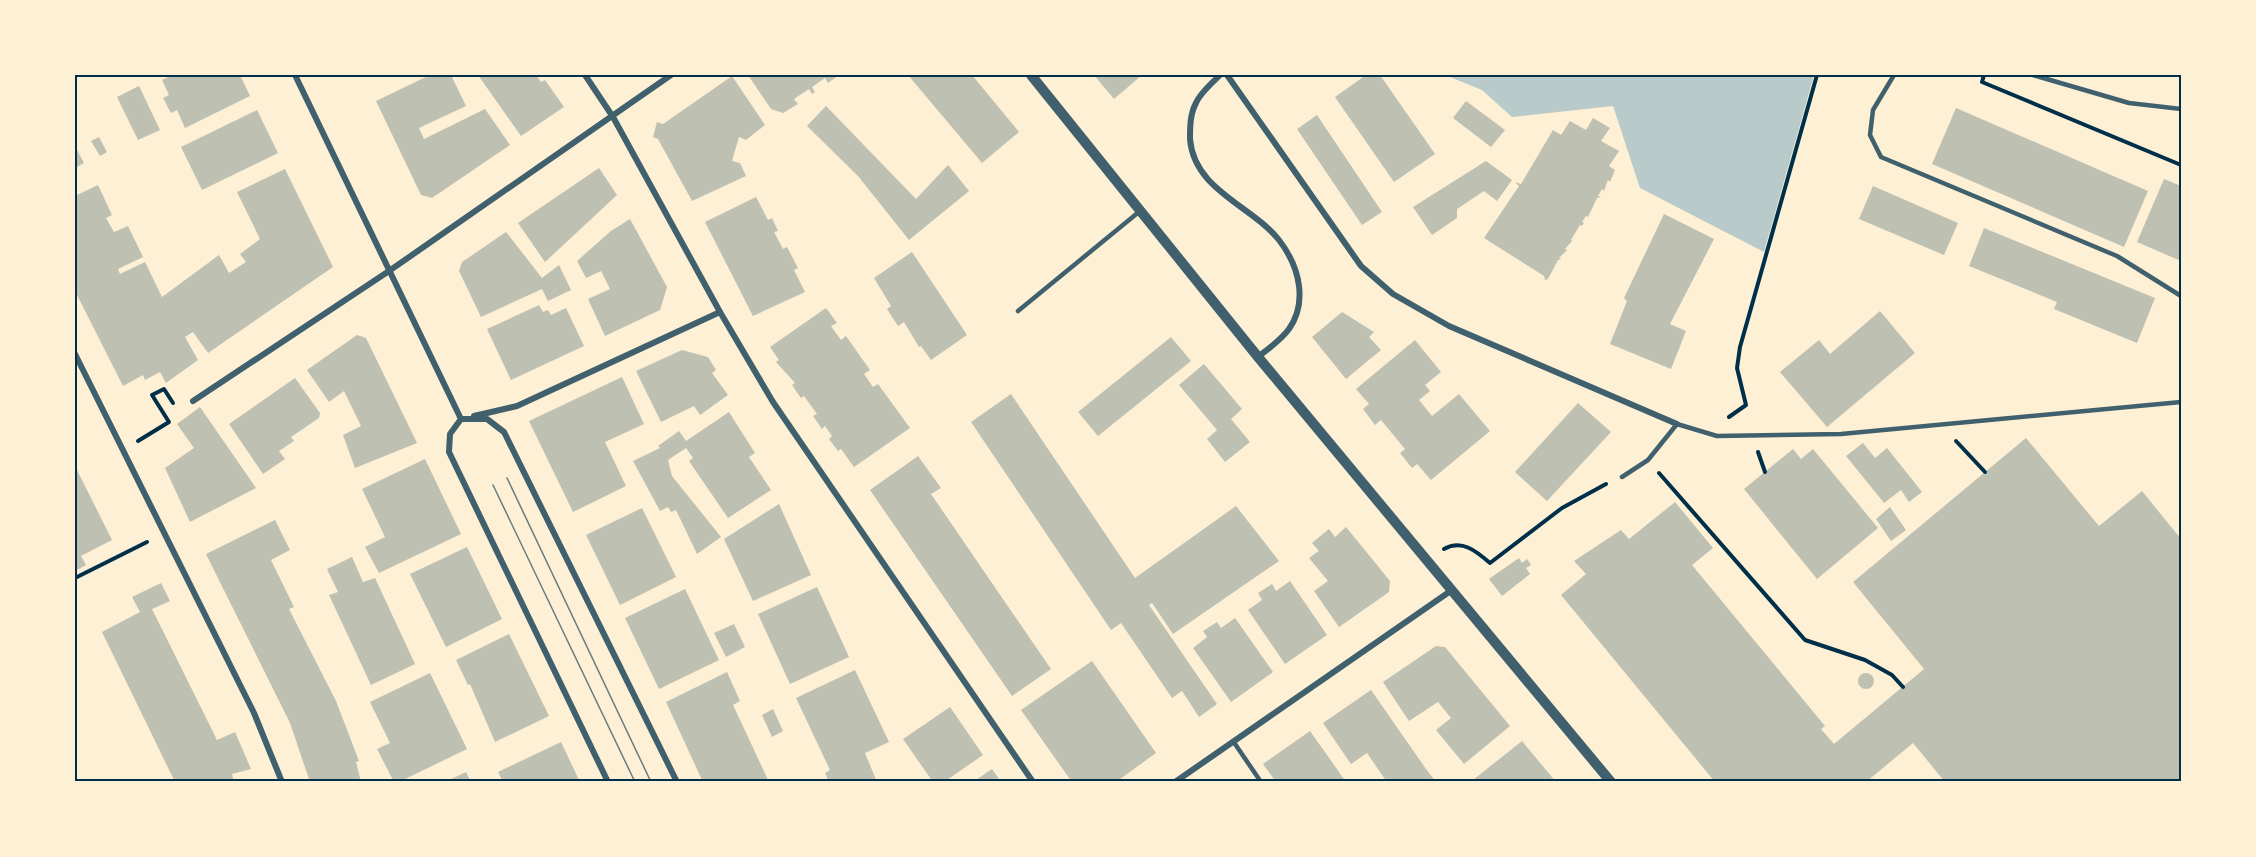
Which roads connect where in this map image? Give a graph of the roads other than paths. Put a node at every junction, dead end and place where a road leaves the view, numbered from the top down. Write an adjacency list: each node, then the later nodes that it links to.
1 (295, 75): 12 (street)
2 (585, 75): 10 (street)
3 (671, 75): 10 (street)
4 (1031, 75): 11 (street)
5 (1220, 75): 17 (street)
6 (1227, 75): 21 (street)
7 (1894, 75): 13 (lane)
8 (2033, 75): 9 (lane)
9 (2181, 109)
10 (613, 117): 12 (street); 15 (street)
11 (1140, 211): 14 (lane); 17 (street)
12 (389, 271): 18 (street); 20 (street)
13 (2181, 296)
14 (1018, 311)
15 (720, 312): 20 (street); 28 (street)
16 (75, 354): 25 (street)
17 (1258, 357): 23 (street)
18 (193, 401)
19 (2181, 402): 21 (lane)
20 (461, 418): 26 (street); 27 (street)
21 (1677, 424): 22 (lane)
22 (1622, 477)
23 (1452, 590): 24 (street); 31 (street)
24 (1233, 741): 29 (street); 30 (lane)
25 (282, 782)
26 (608, 782)
27 (677, 782)
28 (1033, 782)
29 (1175, 782)
30 (1261, 782)
31 (1611, 782)

